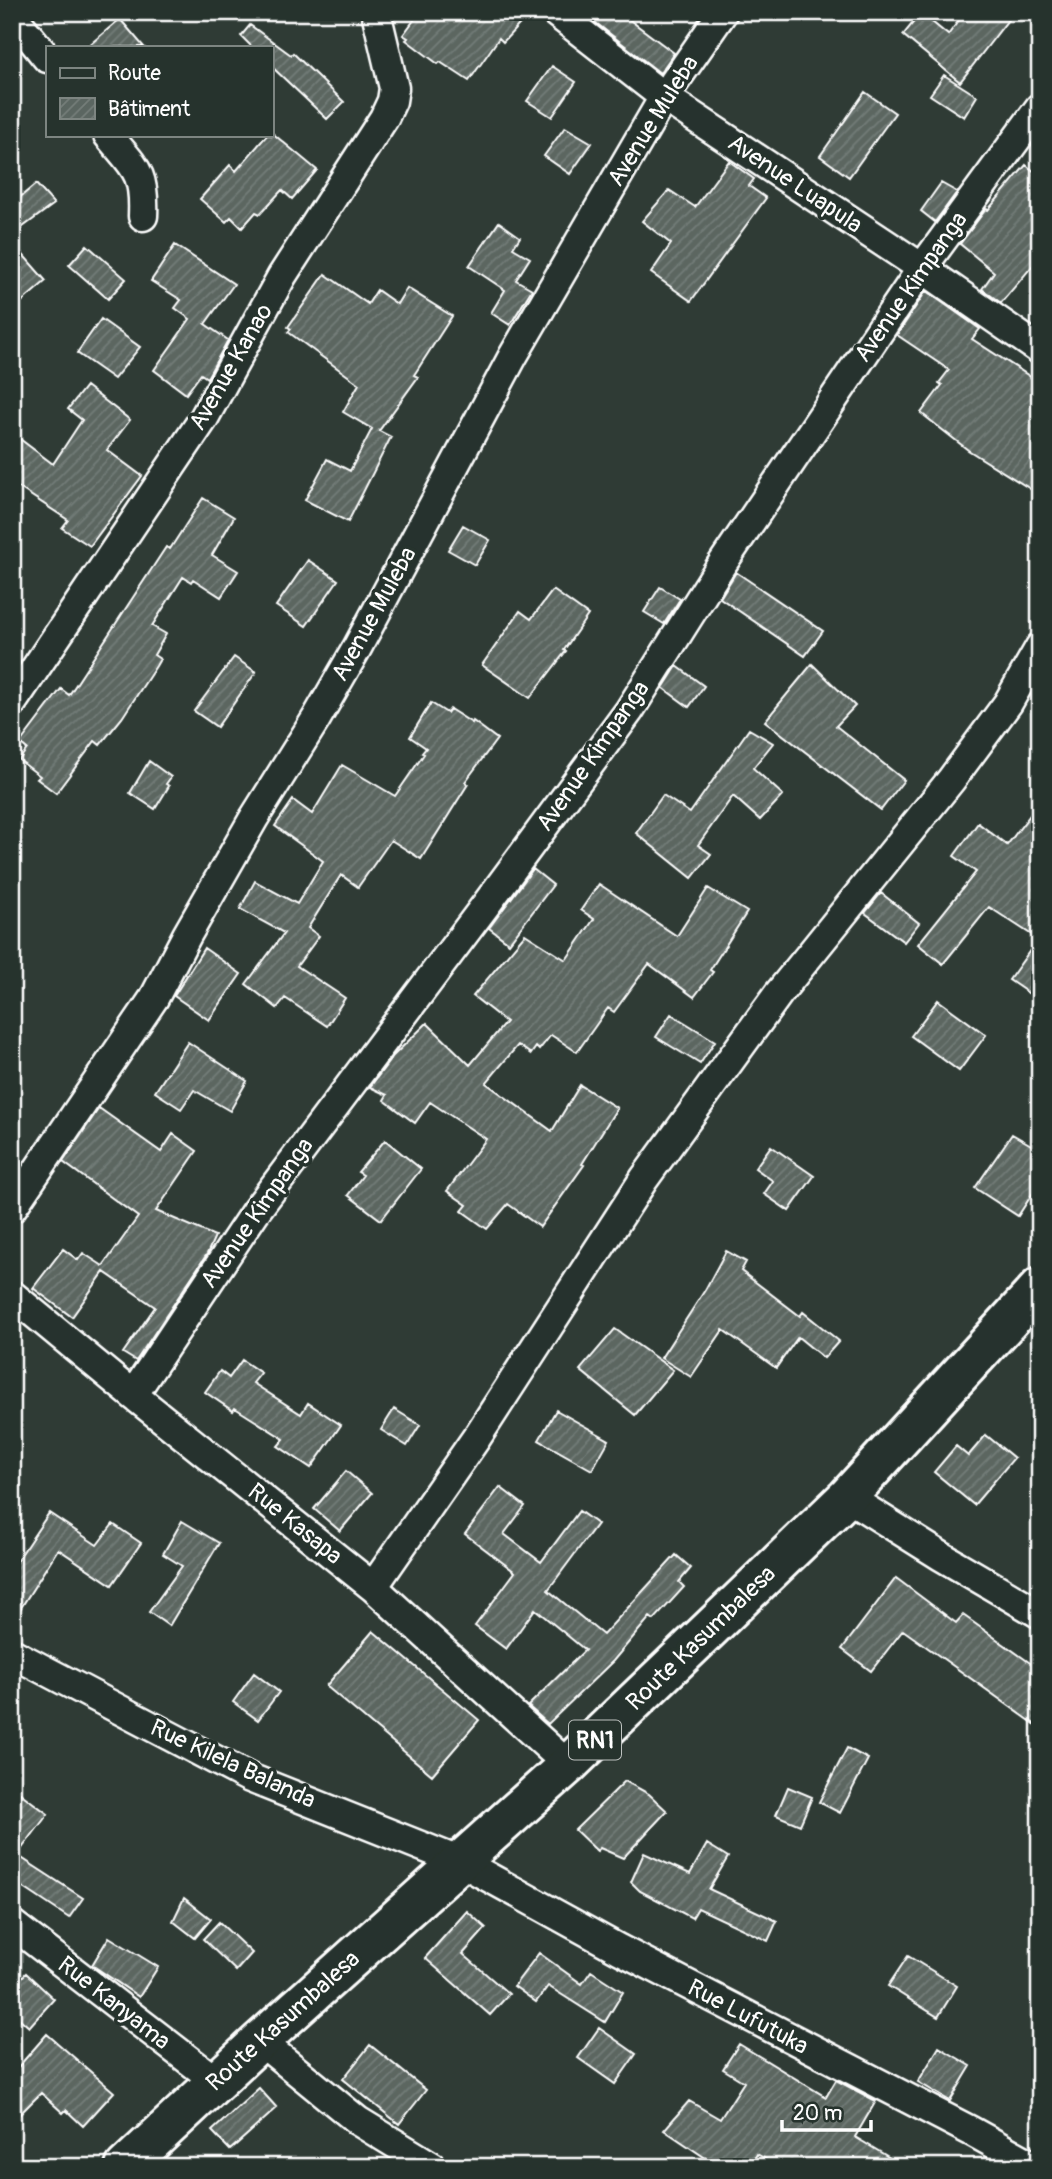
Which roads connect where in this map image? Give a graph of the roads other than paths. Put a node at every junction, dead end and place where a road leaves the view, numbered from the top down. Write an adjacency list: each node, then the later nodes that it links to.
1 (376, 12): 13 (street, Avenue Kanao)
2 (555, 12): 6 (street, Avenue Luapula)
3 (723, 12): 6 (street, Avenue Muleba)
4 (12, 15): 5 (street)
5 (46, 57)
6 (664, 97): 10 (street, Avenue Luapula); 14 (street, Avenue Muleba)
7 (1040, 107): 10 (street, Avenue Kimpanga)
8 (109, 136): 9 (street)
9 (143, 216)
10 (922, 268): 11 (street, Avenue Luapula); 17 (street, Avenue Kimpanga)
11 (1040, 350)
12 (1040, 647): 19 (street)
13 (12, 703)
14 (12, 1208)
15 (1040, 1287): 18 (highway, Route Kasumbalesa / RN1)
16 (12, 1295): 17 (street, Rue Kasapa)
17 (133, 1395): 19 (street, Rue Kasapa)
18 (847, 1497): 20 (street); 22 (highway, Route Kasumbalesa / RN1)
19 (373, 1587): 22 (street, Rue Kasapa)
20 (1040, 1614)
21 (12, 1653): 23 (street, Rue Kilela Balanda)
22 (568, 1765): 23 (highway, Route Kasumbalesa / RN1)
23 (461, 1861): 25 (highway, Route Kasumbalesa / RN1); 29 (street, Rue Lufutuka)
24 (12, 1924): 26 (street, Rue Kanyama)
25 (260, 2041): 26 (highway, Route Kasumbalesa / RN1); 28 (street)
26 (216, 2081): 27 (highway, Route Kasumbalesa / RN1)
27 (125, 2167)
28 (433, 2167)
29 (1037, 2167)

